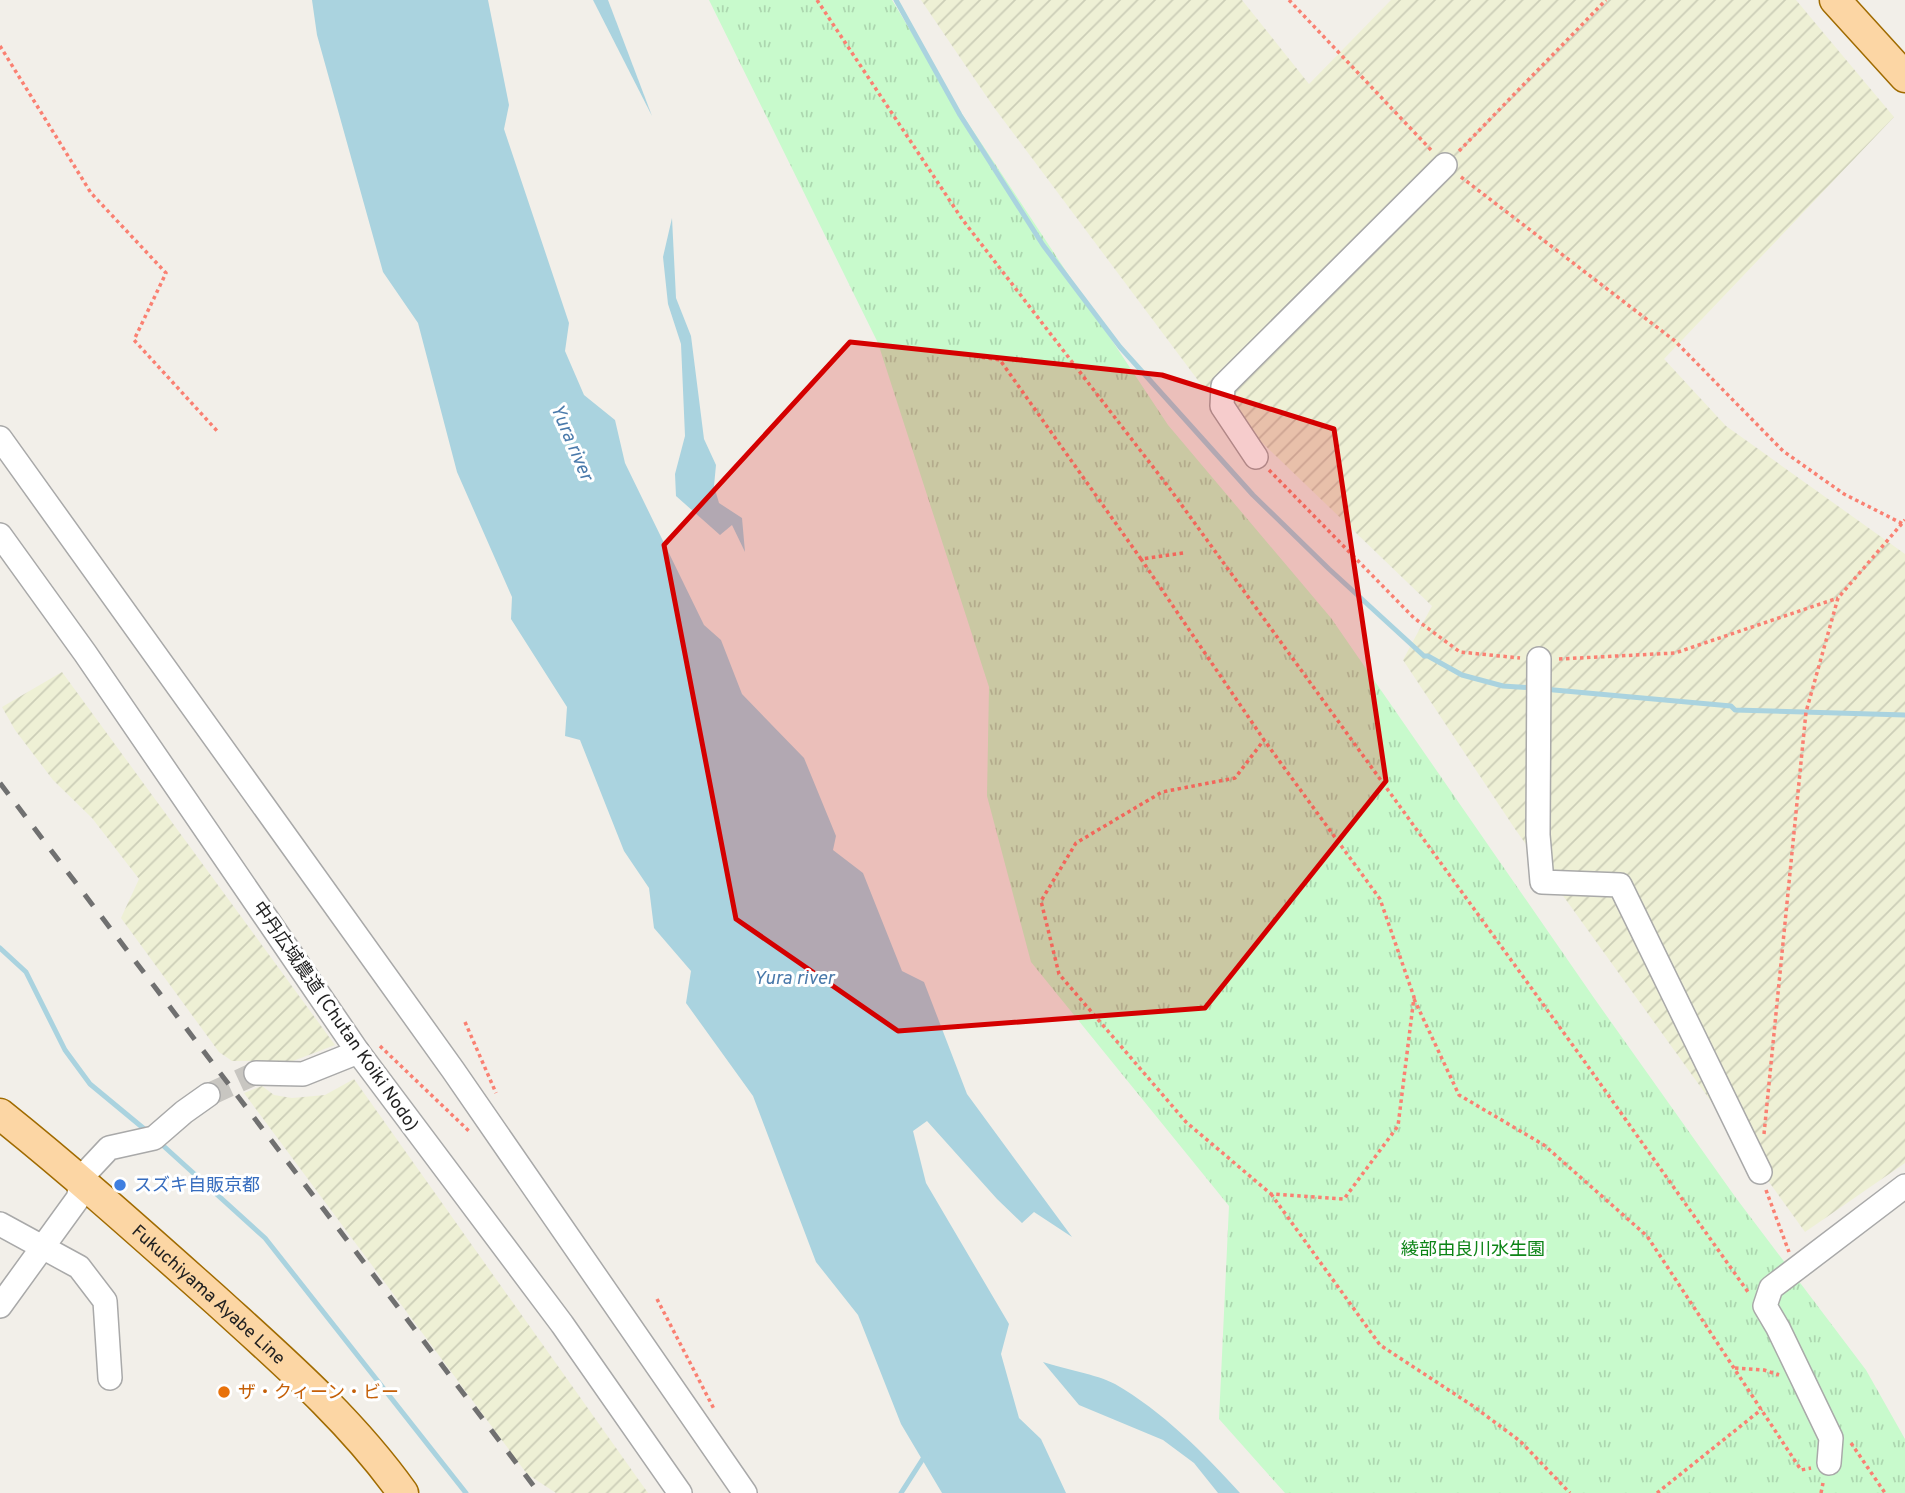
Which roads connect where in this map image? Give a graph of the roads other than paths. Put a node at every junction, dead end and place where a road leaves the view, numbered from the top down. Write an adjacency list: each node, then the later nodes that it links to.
1 (1835, 0): 2 (main road)
2 (1905, 77)
3 (1445, 165): 5 (street)
4 (0, 438): 22 (street)
5 (1256, 457)
6 (0, 535): 8 (street, 中丹広域農道 (Chutan Koiki Nodo))
7 (1539, 659): 12 (street)
8 (358, 1052): 9 (street); 21 (street, 中丹広域農道 (Chutan Koiki Nodo))
9 (256, 1073)
10 (208, 1096): 13 (street)
11 (0, 1114): 13 (main road, Fukuchiyama Ayabe Line)
12 (1760, 1172)
13 (80, 1179): 16 (street); 20 (main road, Fukuchiyama Ayabe Line)
14 (1905, 1186): 19 (street)
15 (0, 1224): 16 (street)
16 (43, 1247): 17 (street); 18 (street)
17 (0, 1306)
18 (110, 1378)
19 (1829, 1463)
20 (403, 1493)
21 (680, 1493)
22 (745, 1493)

